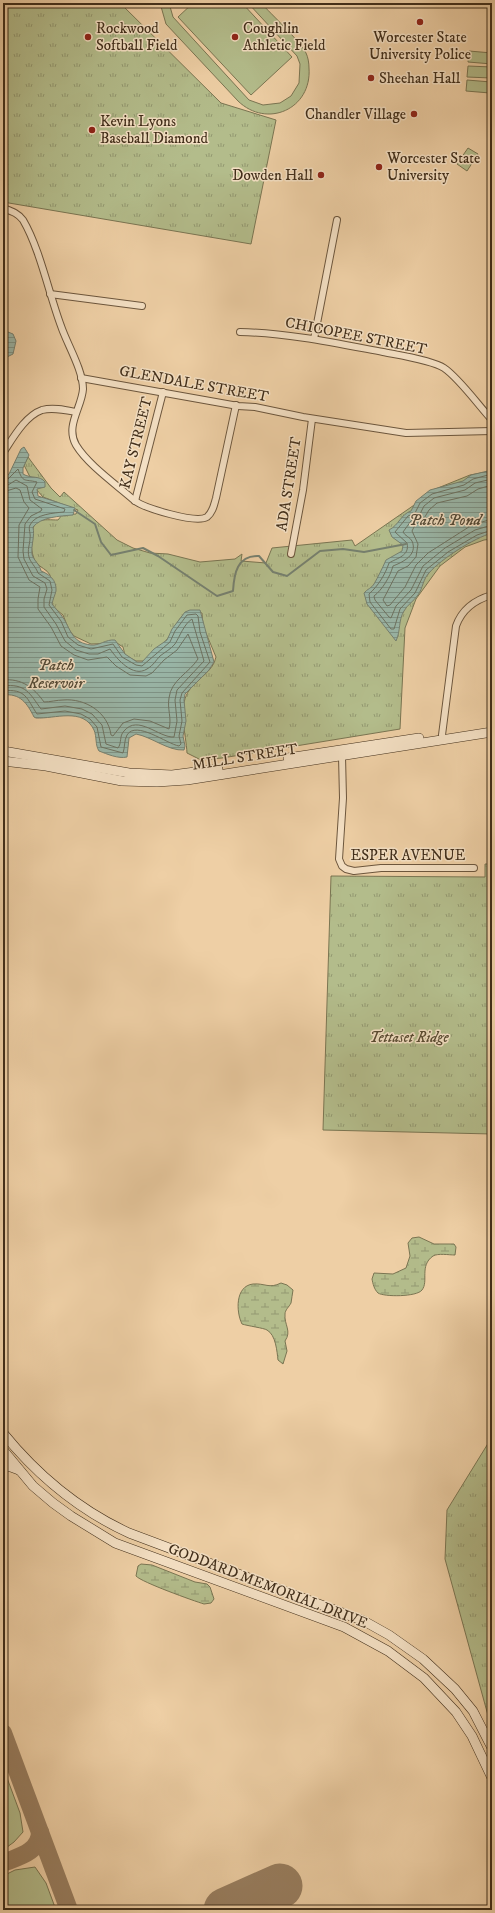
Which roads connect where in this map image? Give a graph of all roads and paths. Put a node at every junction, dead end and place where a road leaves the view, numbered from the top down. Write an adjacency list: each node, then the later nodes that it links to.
1 (3, 208): 3 (street)
2 (337, 220): 6 (street)
3 (50, 294): 4 (street); 7 (street)
4 (142, 306)
5 (240, 332): 6 (street, CHICOPEE STREET)
6 (314, 339): 12 (street, CHICOPEE STREET)
7 (81, 378): 8 (street, GLENDALE STREET); 10 (street)
8 (163, 392): 9 (street, GLENDALE STREET); 15 (street, KAY STREET)
9 (236, 405): 11 (street, GLENDALE STREET); 15 (street)
10 (76, 412): 14 (street); 15 (street)
11 (312, 419): 13 (street, GLENDALE STREET); 16 (street, ADA STREET)
12 (492, 420)
13 (492, 431)
14 (3, 453)
15 (135, 501)
16 (291, 554)
17 (492, 595): 20 (street)
18 (492, 726): 20 (main road, MILL STREET)
19 (492, 732): 22 (main road, MILL STREET)
20 (442, 734): 24 (main road, MILL STREET)
21 (3, 751): 24 (main road, MILL STREET)
22 (342, 756): 24 (main road, MILL STREET); 25 (street, ESPER AVENUE)
23 (3, 761): 24 (main road, MILL STREET)
24 (91, 771)
25 (474, 868)
26 (3, 1433): 27 (main road)
27 (5, 1449): 29 (main road, GODDARD MEMORIAL DRIVE); 30 (main road, GODDARD MEMORIAL DRIVE)
28 (3, 1466): 29 (main road)
29 (21, 1472): 31 (main road, GODDARD MEMORIAL DRIVE)
30 (492, 1748)
31 (492, 1778)

